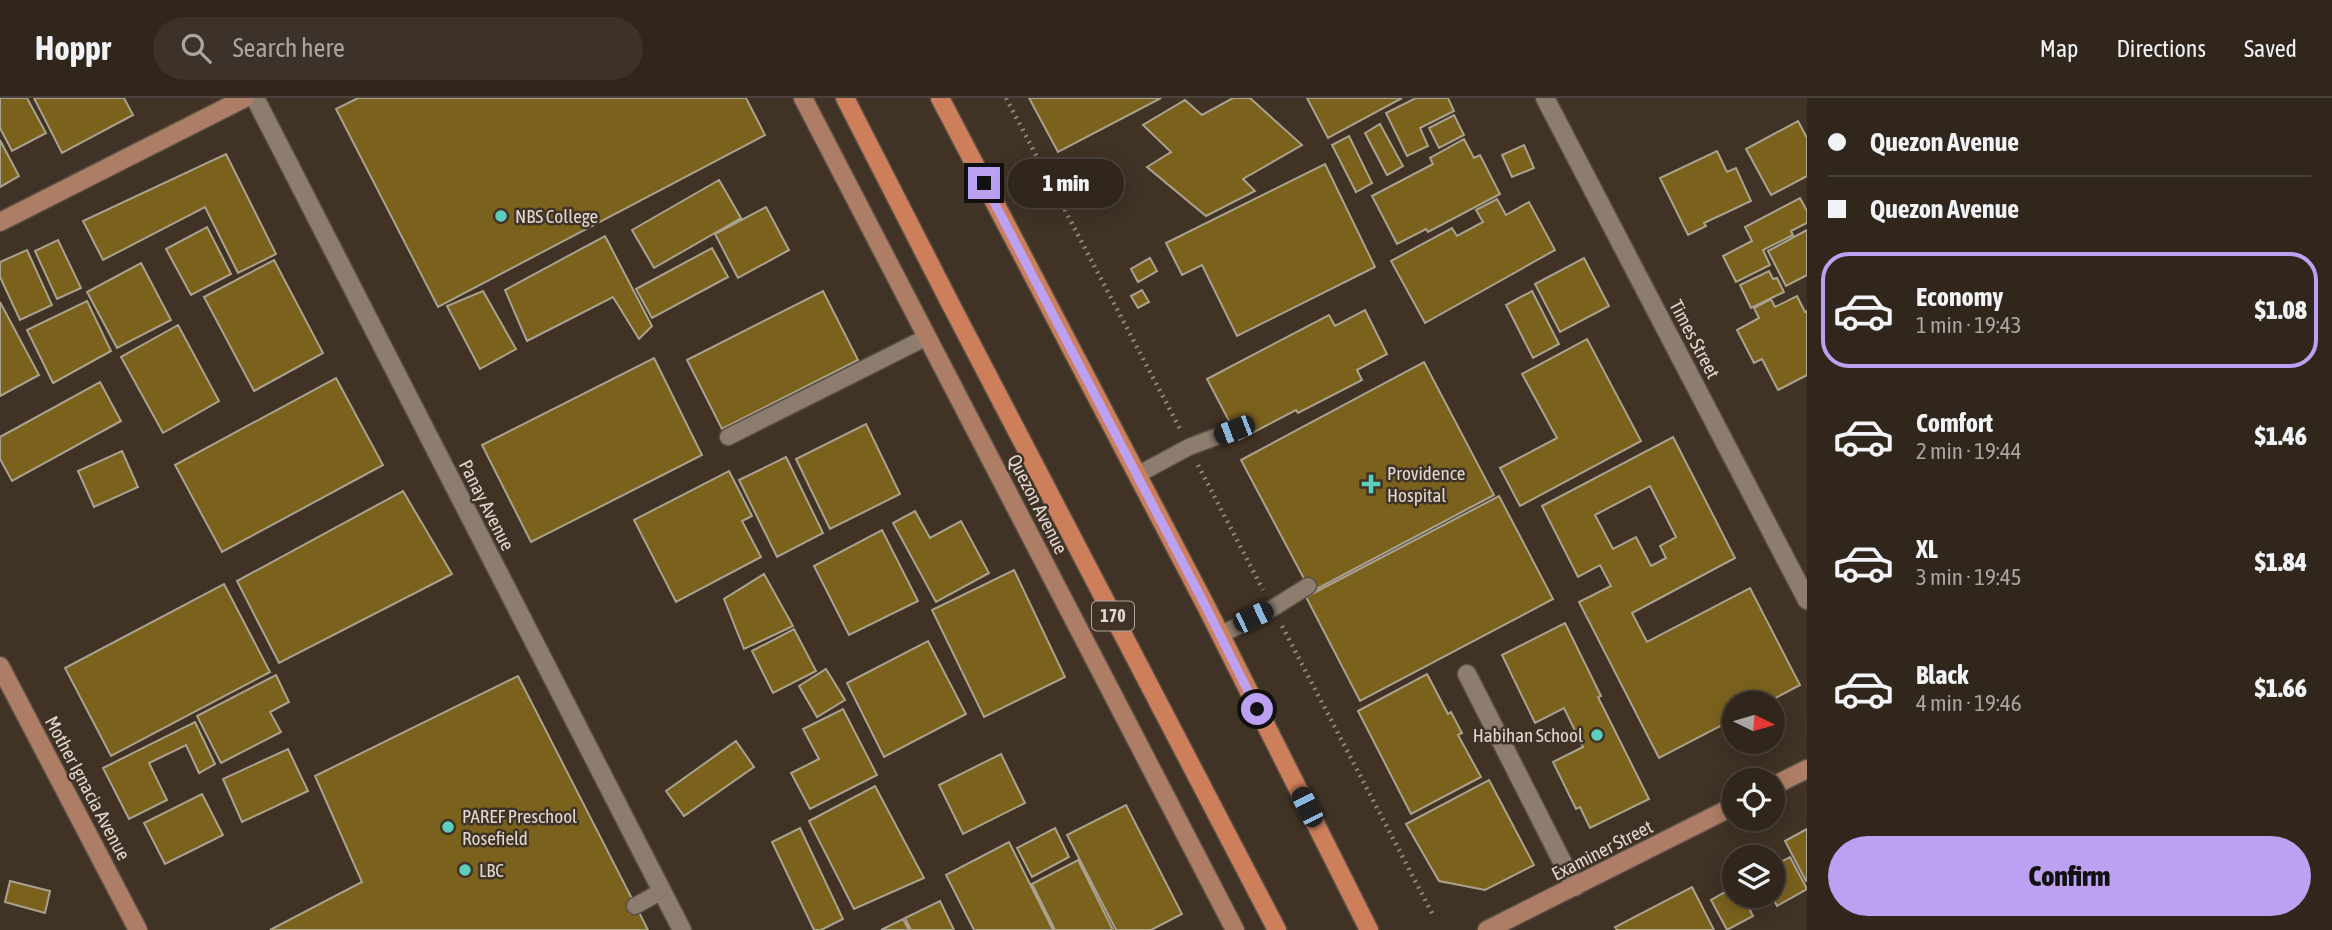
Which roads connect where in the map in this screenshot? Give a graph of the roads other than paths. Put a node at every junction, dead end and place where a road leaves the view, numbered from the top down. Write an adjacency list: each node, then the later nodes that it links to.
1 (245, 98): 7 (street)
2 (256, 98): 21 (street, Panay Avenue)
3 (803, 98): 8 (street, Quezon Avenue / 170)
4 (845, 98): 26 (main road, Quezon Avenue / 170)
5 (940, 98): 11 (main road)
6 (1545, 98): 13 (street, Times Street)
7 (0, 222)
8 (927, 337): 10 (lane); 25 (street, Quezon Avenue / 170)
9 (1234, 430): 11 (lane)
10 (728, 437)
11 (1137, 475): 14 (main road)
12 (1308, 586): 14 (lane)
13 (1807, 600)
14 (1220, 635): 27 (main road)
15 (0, 666): 23 (street, Mother Ignacia Avenue)
16 (1467, 674): 20 (street)
17 (1807, 769): 18 (street)
18 (1785, 780)
19 (1722, 812): 20 (street, Examiner Street)
20 (1575, 887): 28 (street, Examiner Street)
21 (662, 891): 22 (lane); 24 (street, Panay Avenue)
22 (635, 905)
23 (135, 928)
24 (682, 930)
25 (1235, 930)
26 (1277, 930)
27 (1369, 930)
28 (1487, 930)

